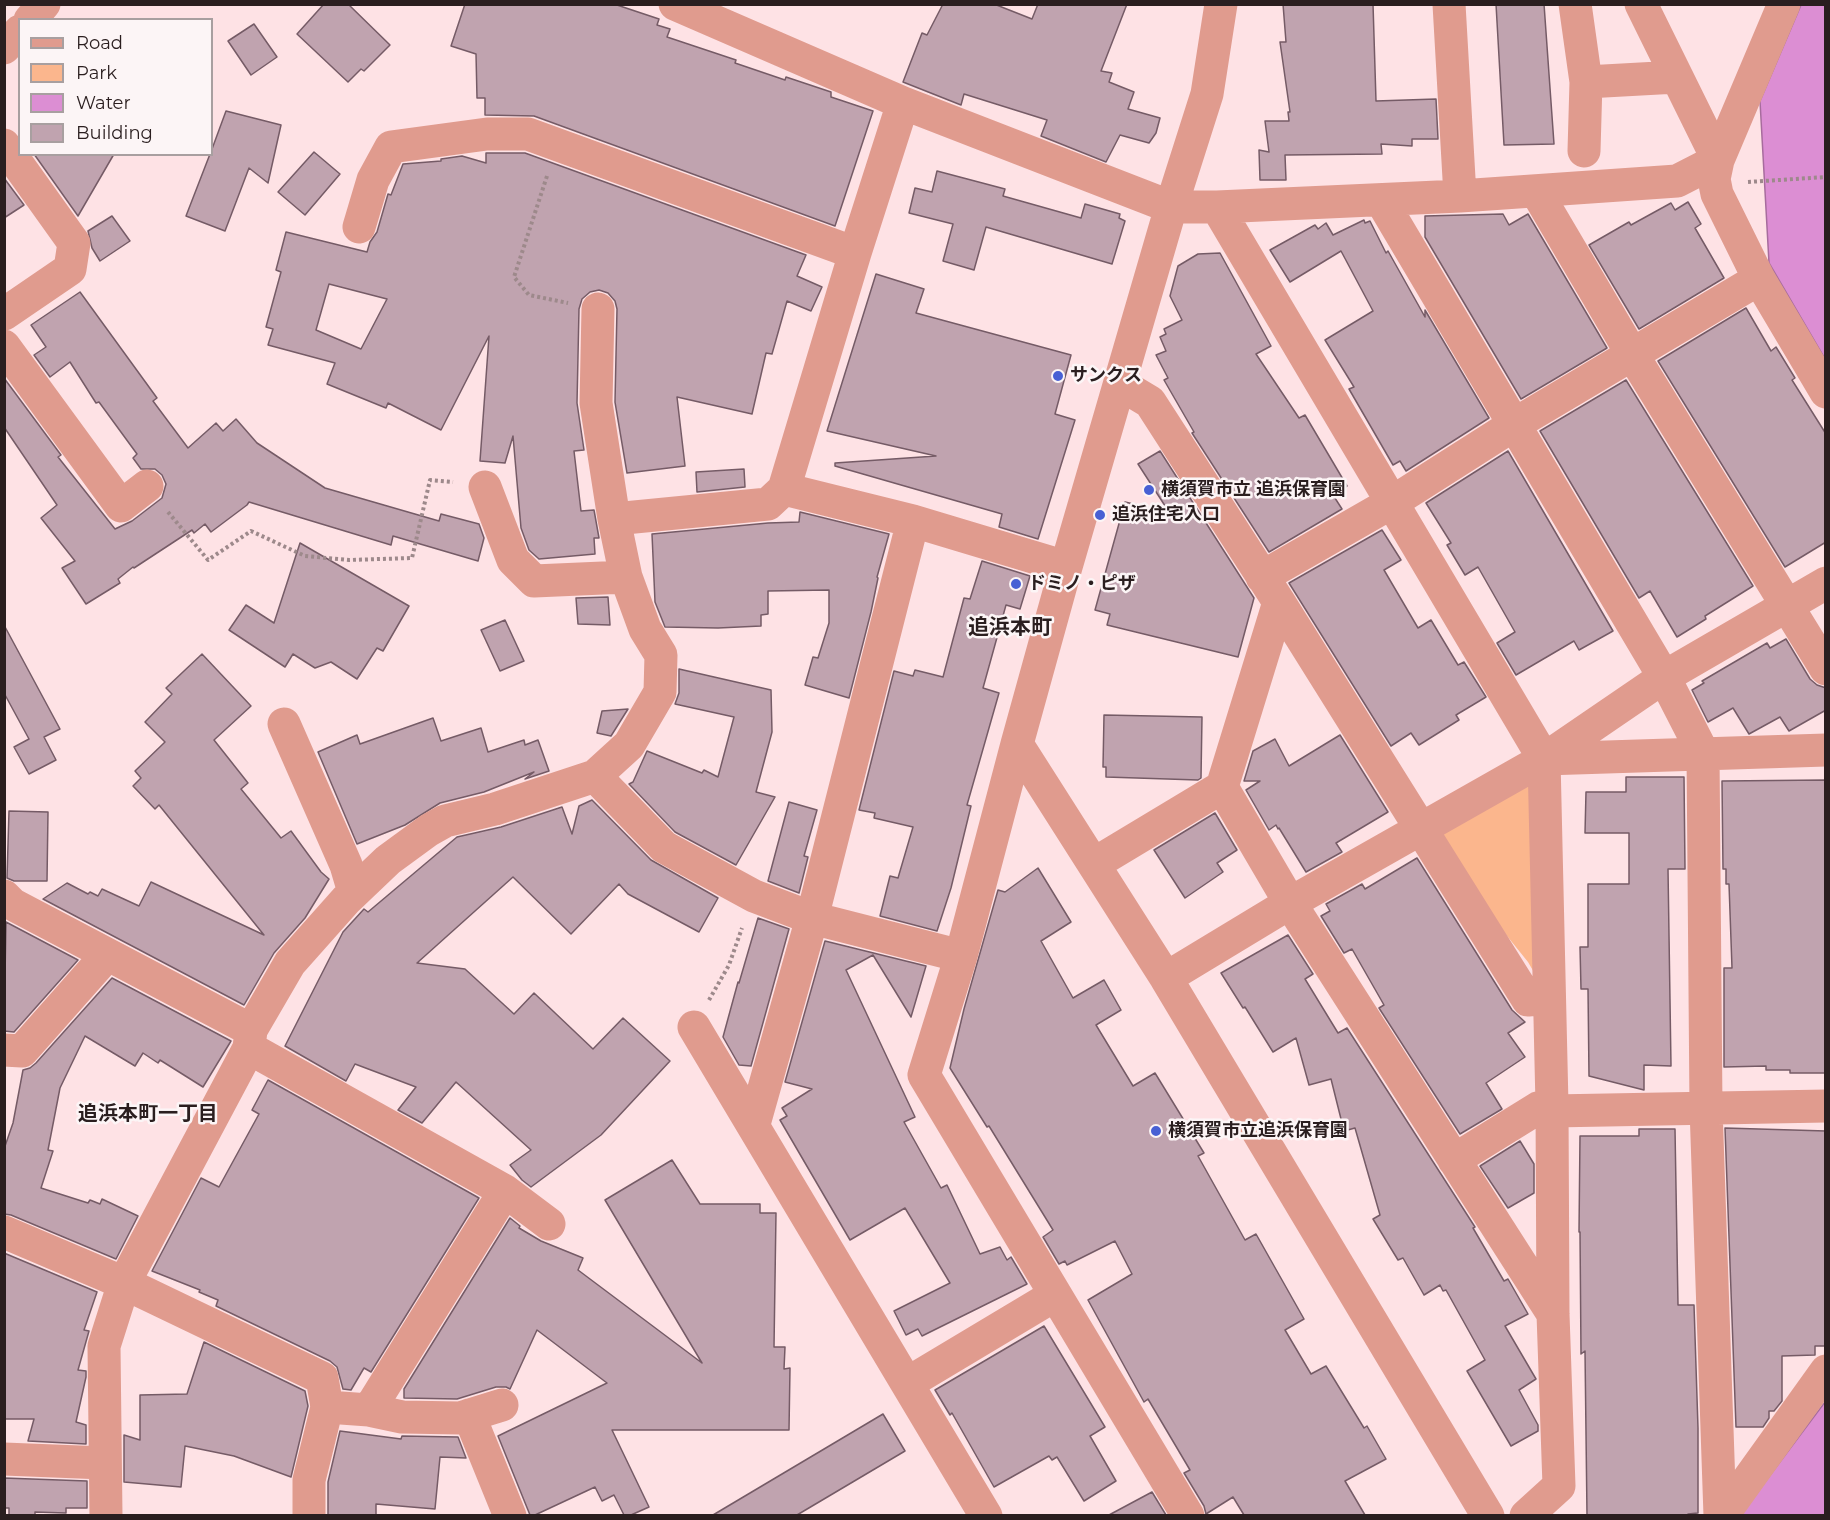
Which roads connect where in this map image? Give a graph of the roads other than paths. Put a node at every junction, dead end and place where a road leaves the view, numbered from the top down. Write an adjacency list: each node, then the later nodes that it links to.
1 (44, 4): 8 (street)
2 (675, 4): 13 (street)
3 (1221, 4): 20 (street)
4 (1449, 4): 18 (street)
5 (1575, 4): 12 (street)
6 (1641, 4): 11 (street)
7 (1784, 4): 16 (street)
8 (32, 18)
9 (18, 33): 10 (street)
10 (4, 48)
11 (1677, 77): 12 (street); 16 (street)
12 (1586, 82): 15 (street)
13 (903, 103): 20 (street); 23 (street)
14 (4, 145): 26 (street)
15 (1584, 151)
16 (1718, 160): 17 (street); 24 (street)
17 (1536, 191): 18 (street); 28 (street)
18 (1460, 196): 19 (street)
19 (1381, 200): 21 (street); 31 (street)
20 (1171, 207): 21 (street); 29 (street)
21 (1216, 207): 35 (street)
22 (359, 227): 23 (street)
23 (855, 253): 34 (street)
24 (1759, 279): 28 (street); 30 (street)
25 (598, 309): 36 (street)
26 (4, 314)
27 (4, 346): 32 (street)
28 (1632, 354): 31 (street); 42 (street)
29 (1120, 384): 38 (street); 41 (street)
30 (1826, 392)
31 (1515, 424): 35 (street); 44 (street)
32 (147, 486)
33 (484, 487): 39 (street)
34 (776, 496): 36 (street); 37 (street)
35 (1391, 503): 41 (street); 49 (street)
36 (614, 519): 39 (street)
37 (913, 521): 38 (street); 57 (street)
38 (1066, 567): 46 (street)
39 (626, 577): 50 (street)
40 (1826, 583): 42 (street)
41 (1271, 590): 51 (street); 52 (street)
42 (1787, 605): 43 (street); 44 (street)
43 (1826, 669)
44 (1664, 677): 48 (street); 49 (street)
45 (284, 724): 54 (street)
46 (1017, 744): 53 (street); 59 (street)
47 (1826, 750): 48 (street)
48 (1703, 753): 49 (street); 67 (street)
49 (1544, 759): 52 (street); 61 (street)
50 (595, 776): 54 (street); 57 (street)
51 (1222, 787): 53 (street); 56 (street)
52 (1419, 829): 56 (street); 61 (street)
53 (1094, 864): 60 (street)
54 (354, 892): 63 (street)
55 (4, 896): 58 (street)
56 (1290, 903): 60 (street); 69 (street)
57 (812, 918): 59 (street); 68 (street)
58 (107, 955): 63 (street); 64 (street)
59 (961, 956): 74 (street)
60 (1166, 978): 89 (street)
61 (1550, 998): 66 (street)
62 (694, 1027): 68 (street)
63 (250, 1039): 70 (street); 73 (street)
64 (4, 1050)
65 (1826, 1106): 67 (street)
66 (1552, 1108): 67 (street); 69 (street); 75 (street)
67 (1706, 1108): 91 (street)
68 (753, 1124): 77 (street)
69 (1454, 1160): 75 (street)
70 (505, 1191): 71 (street); 80 (street)
71 (549, 1224)
72 (4, 1232): 73 (street)
73 (124, 1283): 79 (street); 83 (street)
74 (1055, 1295): 77 (street); 88 (street)
75 (1553, 1314): 90 (street)
76 (1826, 1371): 91 (street)
77 (908, 1383): 87 (street)
78 (502, 1405): 81 (street)
79 (327, 1407): 80 (street); 85 (street)
80 (369, 1410): 81 (street)
81 (469, 1415): 86 (street)
82 (4, 1459): 83 (street)
83 (105, 1463): 84 (street)
84 (106, 1515)
85 (309, 1515)
86 (510, 1515)
87 (986, 1515)
88 (1188, 1515)
89 (1488, 1515)
90 (1526, 1515)
91 (1721, 1515)

